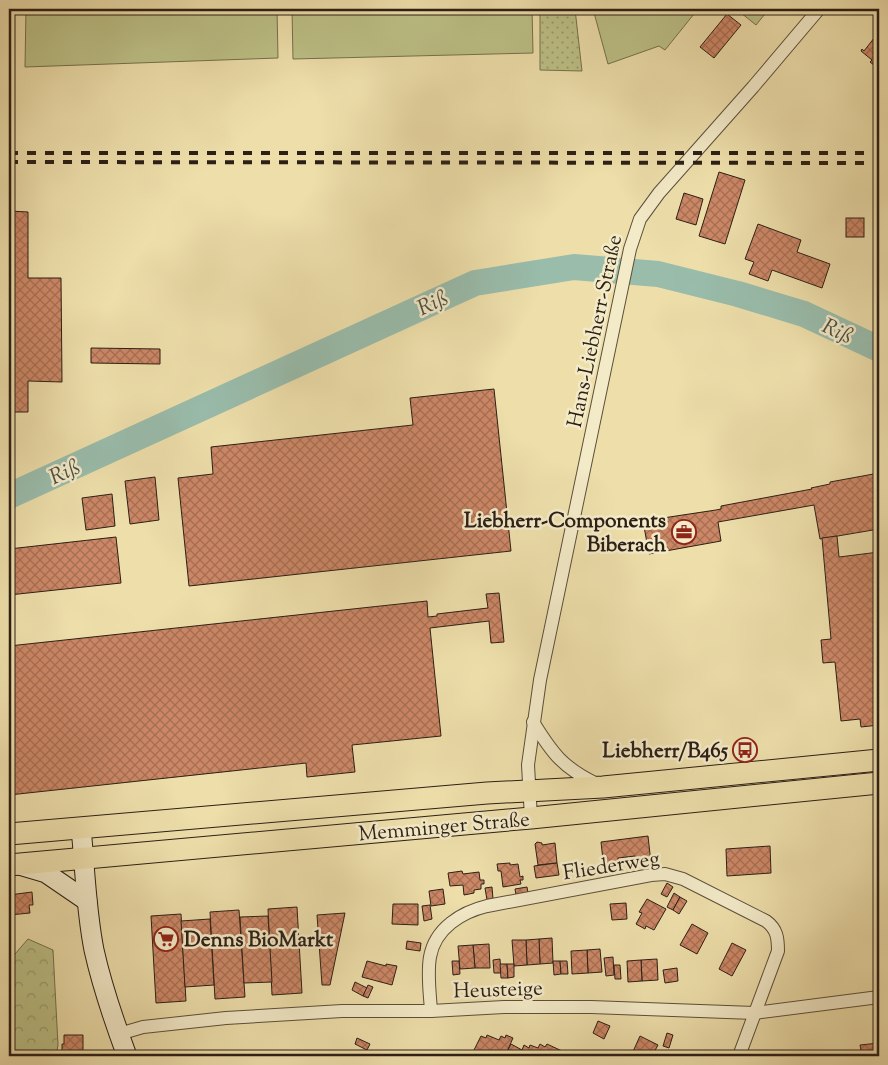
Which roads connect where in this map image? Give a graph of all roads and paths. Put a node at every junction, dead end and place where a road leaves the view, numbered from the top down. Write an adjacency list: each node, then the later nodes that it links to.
1 (819, 9): 2 (street, Hans-Liebherr-Straße)
2 (533, 722): 5 (street); 6 (street, Hans-Liebherr-Straße)
3 (879, 760): 5 (main road, Memminger Straße)
4 (879, 783): 7 (main road, Memminger Straße)
5 (604, 787): 6 (main road, Memminger Straße)
6 (529, 791): 7 (street, Hans-Liebherr-Straße); 8 (main road, Memminger Straße)
7 (531, 818): 10 (main road, Memminger Straße)
8 (81, 828): 9 (main road, Memminger Straße); 10 (street)
9 (9, 834)
10 (84, 858): 11 (main road, Memminger Straße); 12 (street)
11 (12, 864): 12 (street)
12 (87, 901): 16 (street)
13 (879, 997): 15 (street, Heusteige)
14 (431, 1011): 15 (street, Heusteige); 15 (street, Fliederweg); 16 (street, Heusteige)
15 (754, 1013): 18 (street)
16 (119, 1034): 17 (street)
17 (127, 1056)
18 (739, 1056)

